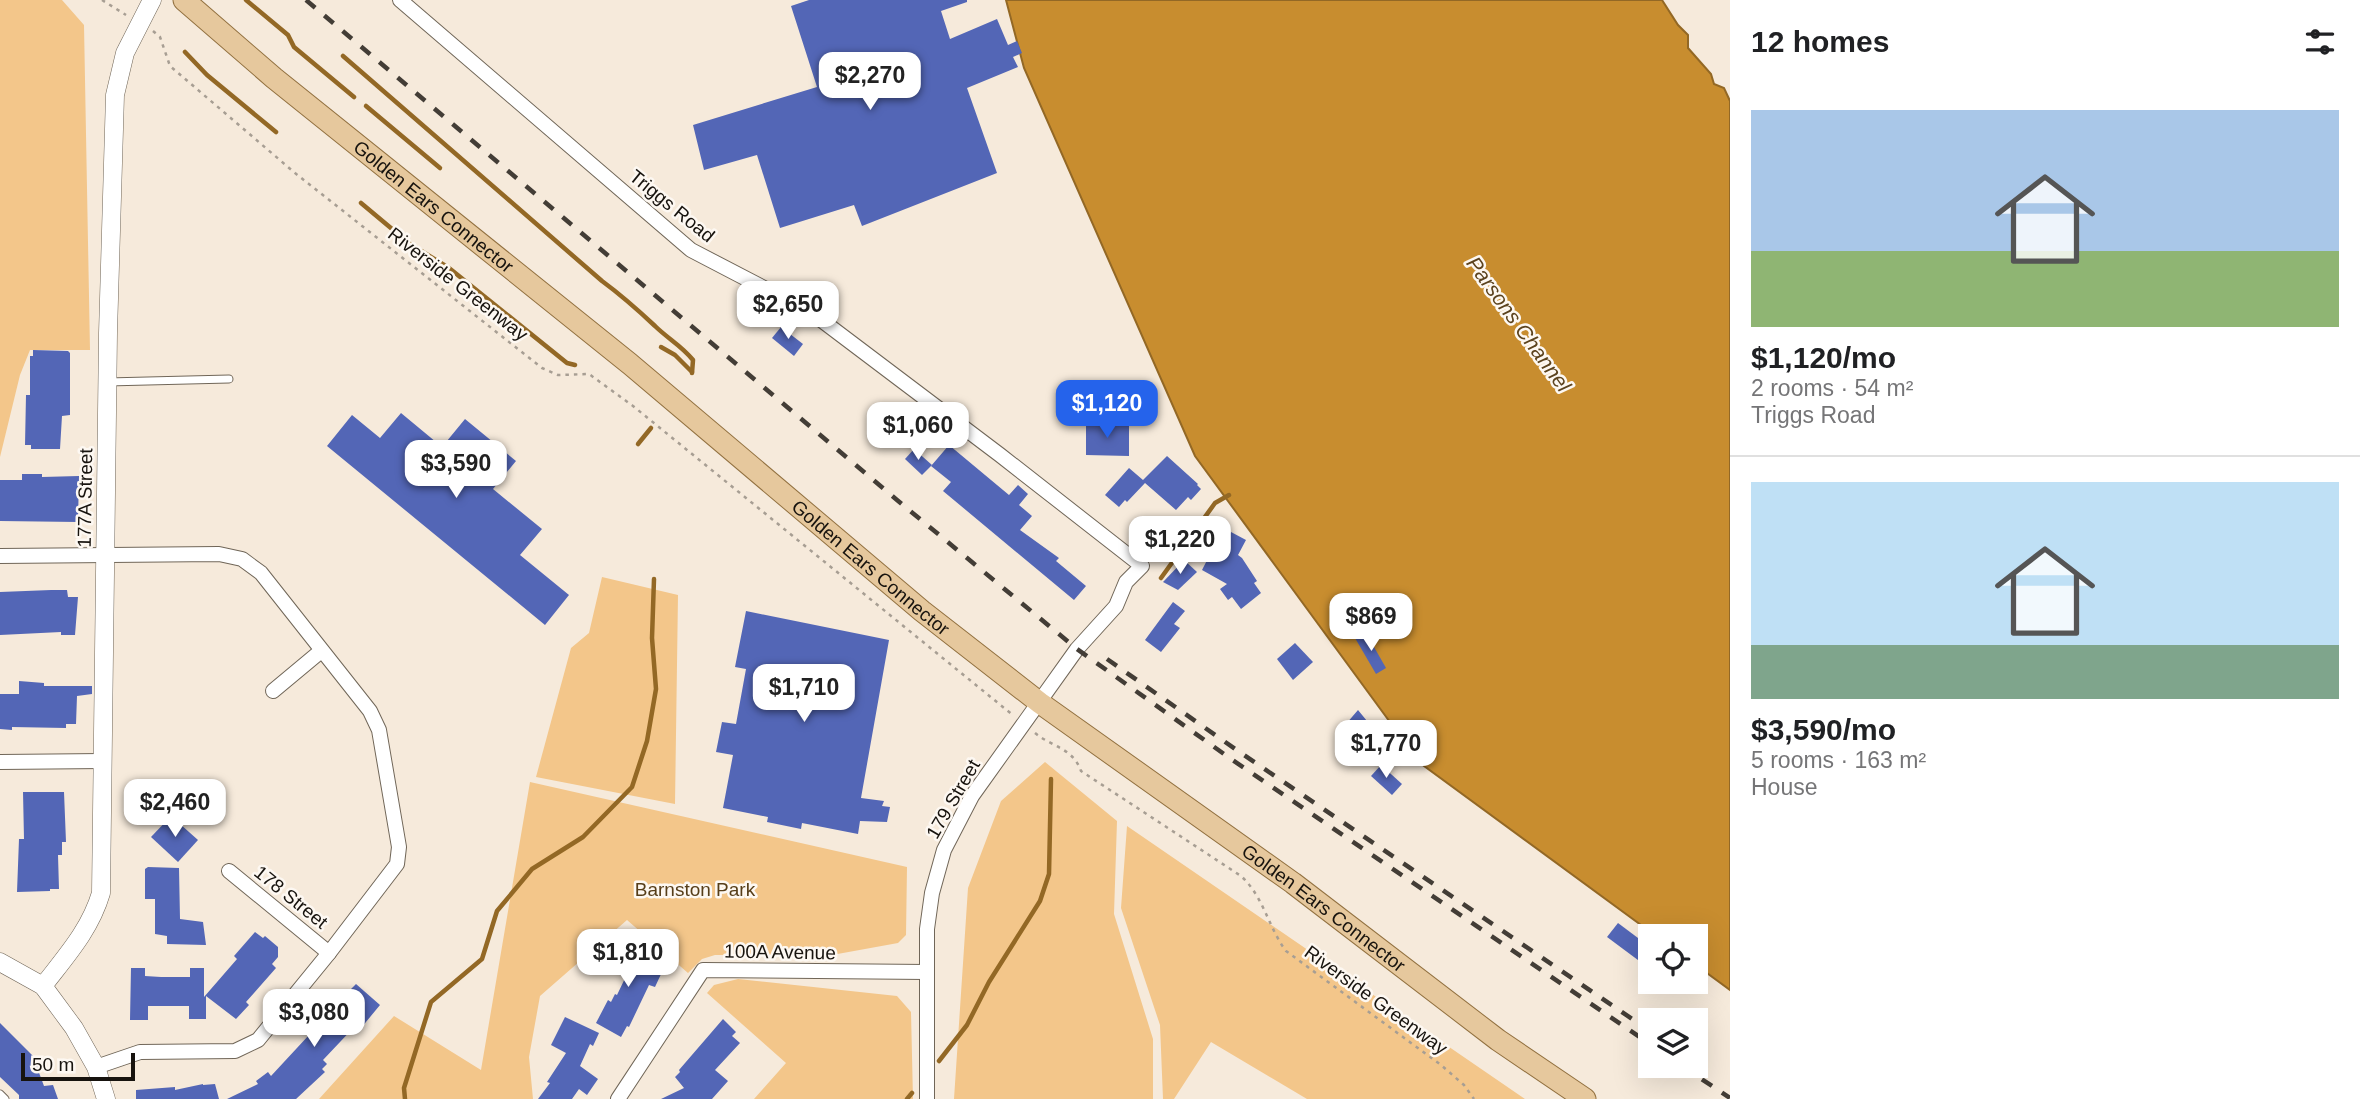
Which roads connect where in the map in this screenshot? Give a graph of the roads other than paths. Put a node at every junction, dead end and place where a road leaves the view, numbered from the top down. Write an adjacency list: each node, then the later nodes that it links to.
1 (152, 0): 5 (street, 177A Street)
2 (184, 0): 11 (main road, Golden Ears Connector)
3 (400, 0): 8 (street, Triggs Road)
4 (229, 379): 5 (lane)
5 (107, 382): 6 (street, 177A Street)
6 (105, 555): 7 (street); 9 (street); 12 (street, 177A Street)
7 (0, 556)
8 (1142, 566): 11 (street, 179 Street)
9 (321, 650): 10 (street); 15 (street)
10 (273, 691)
11 (1040, 703): 17 (street, 179 Street); 25 (main road, Golden Ears Connector)
12 (103, 761): 13 (street); 18 (street, 177A Street)
13 (0, 762)
14 (229, 871): 15 (street, 178 Street)
15 (330, 953): 19 (street)
16 (0, 962): 18 (street)
17 (927, 972): 23 (street, 100A Avenue); 24 (street, 179 Street)
18 (43, 986): 19 (street)
19 (96, 1067): 22 (street)
20 (0, 1094): 21 (lane)
21 (5, 1099)
22 (106, 1099)
23 (618, 1099)
24 (927, 1099)
25 (1585, 1099)

